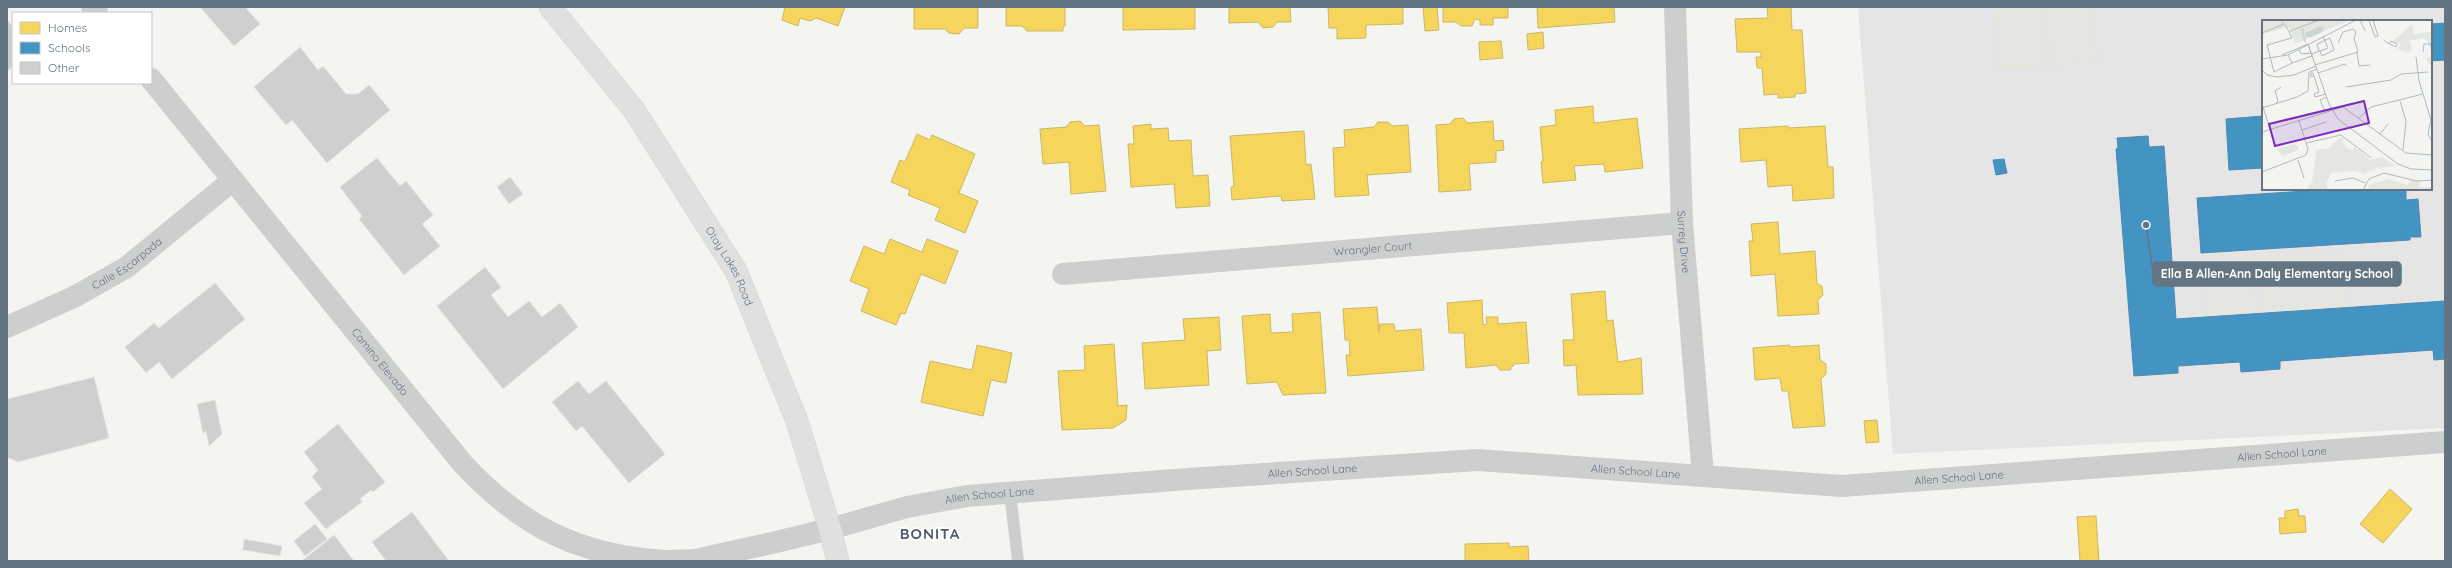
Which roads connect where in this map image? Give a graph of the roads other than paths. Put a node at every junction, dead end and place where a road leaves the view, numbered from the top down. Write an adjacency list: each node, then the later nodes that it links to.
1 (550, 7): 11 (main road, Otay Lakes Road)
2 (1675, 7): 5 (street, Surrey Drive)
3 (152, 81): 4 (street, Camino Elevado)
4 (233, 180): 7 (street, Calle Escarpada); 12 (street, Camino Elevado)
5 (1682, 223): 6 (street, Wrangler Court); 9 (street, Surrey Drive)
6 (1063, 274)
7 (7, 327)
8 (2445, 442): 9 (street, Allen School Lane)
9 (1703, 476): 10 (street, Allen School Lane)
10 (1010, 493): 11 (street, Allen School Lane); 14 (lane)
11 (830, 529): 12 (street, Camino Elevado); 13 (main road, Otay Lakes Road)
12 (667, 561)
13 (838, 561)
14 (1018, 561)

